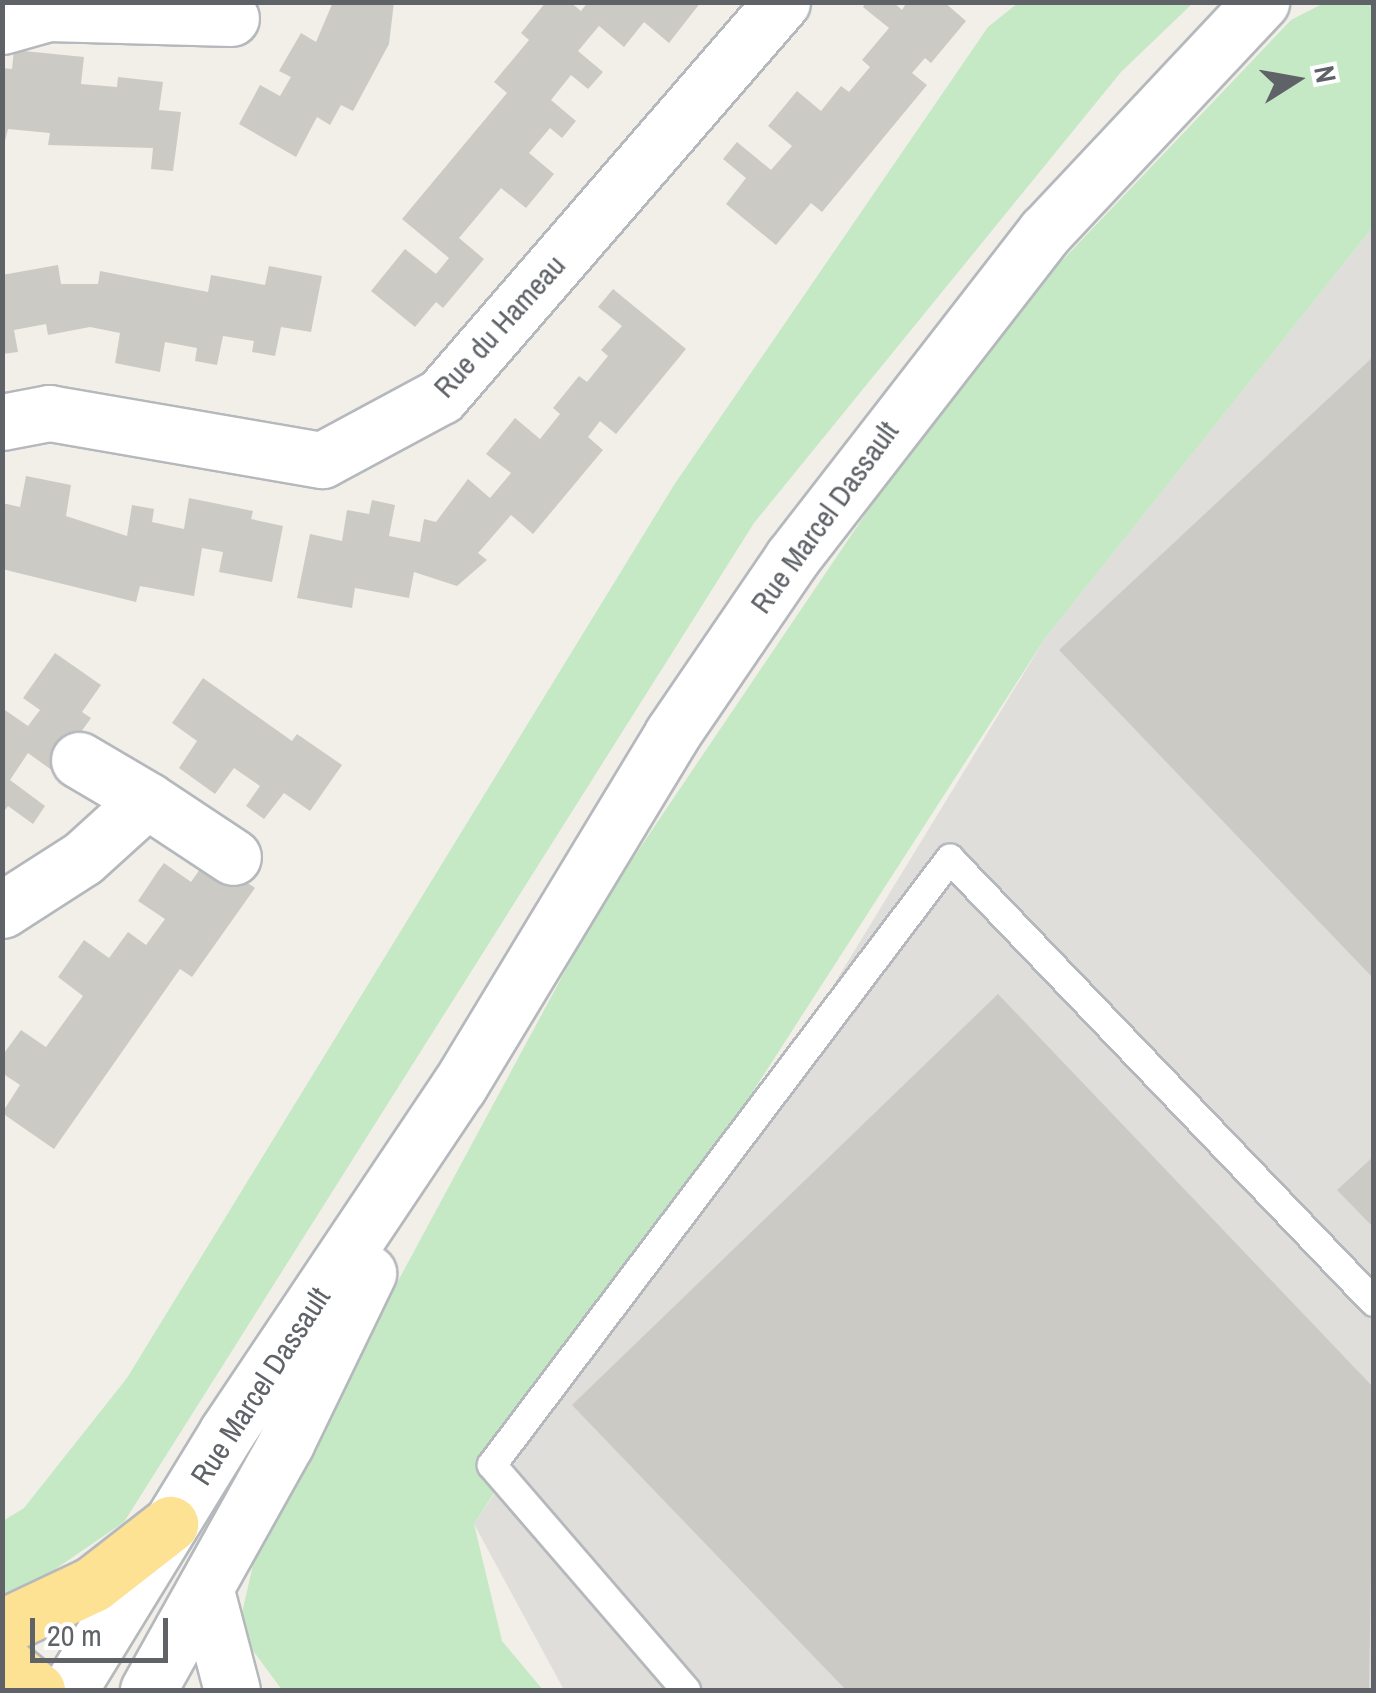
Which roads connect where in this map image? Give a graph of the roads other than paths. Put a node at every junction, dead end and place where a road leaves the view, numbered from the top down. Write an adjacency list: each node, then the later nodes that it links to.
1 (782, 2): 5 (street, Rue du Hameau)
2 (1262, 2): 10 (street, Rue Marcel Dassault)
3 (231, 18): 4 (street)
4 (2, 26)
5 (2, 422)
6 (79, 760): 7 (street)
7 (147, 800): 8 (street); 9 (street)
8 (233, 858)
9 (2, 910)
10 (459, 1086): 12 (street, Rue Marcel Dassault); 13 (street, Rue Marcel Dassault)
11 (1374, 1302): 20 (lane)
12 (170, 1524): 14 (highway); 17 (street, Rue Marcel Dassault)
13 (206, 1591): 18 (street, Rue Marcel Dassault); 19 (street)
14 (2, 1627)
15 (2, 1662): 16 (highway)
16 (37, 1690)
17 (68, 1690)
18 (148, 1690)
19 (232, 1690)
20 (686, 1690)

